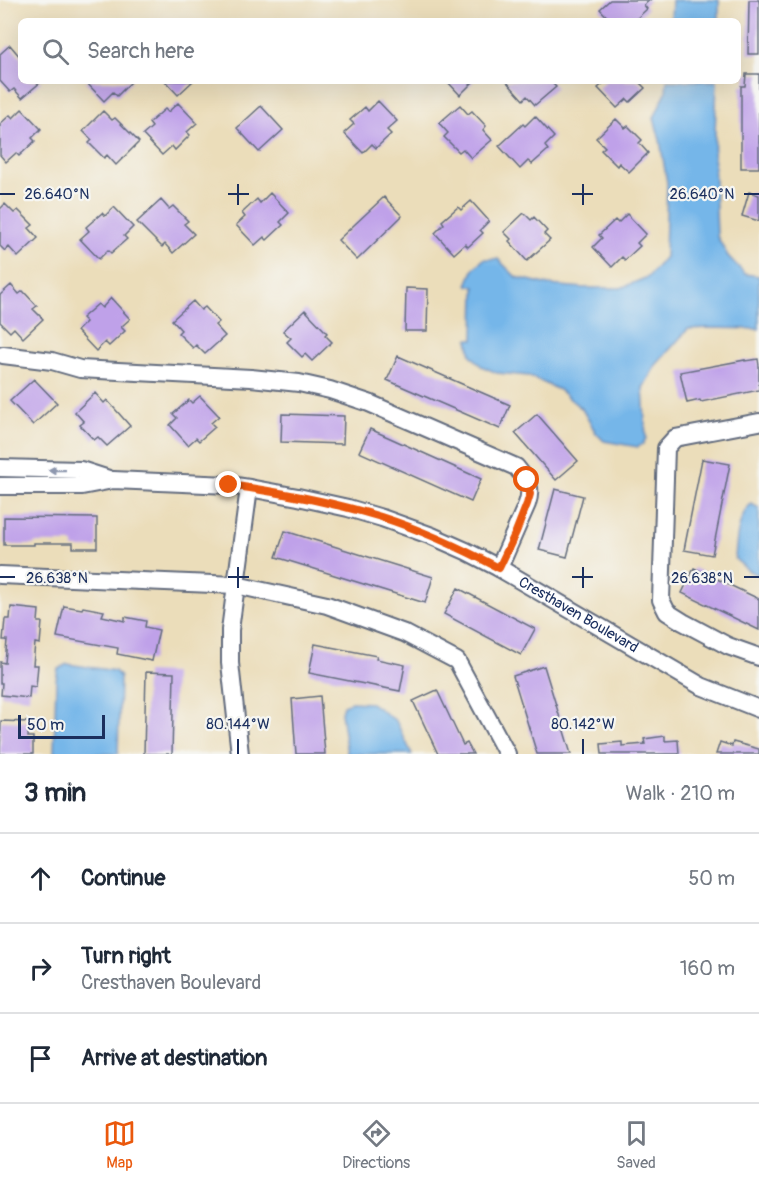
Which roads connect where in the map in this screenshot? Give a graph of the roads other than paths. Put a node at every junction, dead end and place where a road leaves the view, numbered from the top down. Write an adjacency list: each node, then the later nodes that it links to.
1 (3, 355): 7 (street)
2 (759, 422): 10 (street)
3 (0, 468): 4 (street, Cresthaven Boulevard, one-way to 3)
4 (113, 480): 5 (street, Cresthaven Boulevard); 6 (street, Cresthaven Boulevard)
5 (0, 486)
6 (249, 488): 7 (street, Cresthaven Boulevard); 9 (street)
7 (499, 568): 11 (street, Cresthaven Boulevard)
8 (0, 575): 9 (street)
9 (236, 585): 12 (street); 13 (street)
10 (759, 657)
11 (759, 709)
12 (240, 754)
13 (507, 754)

